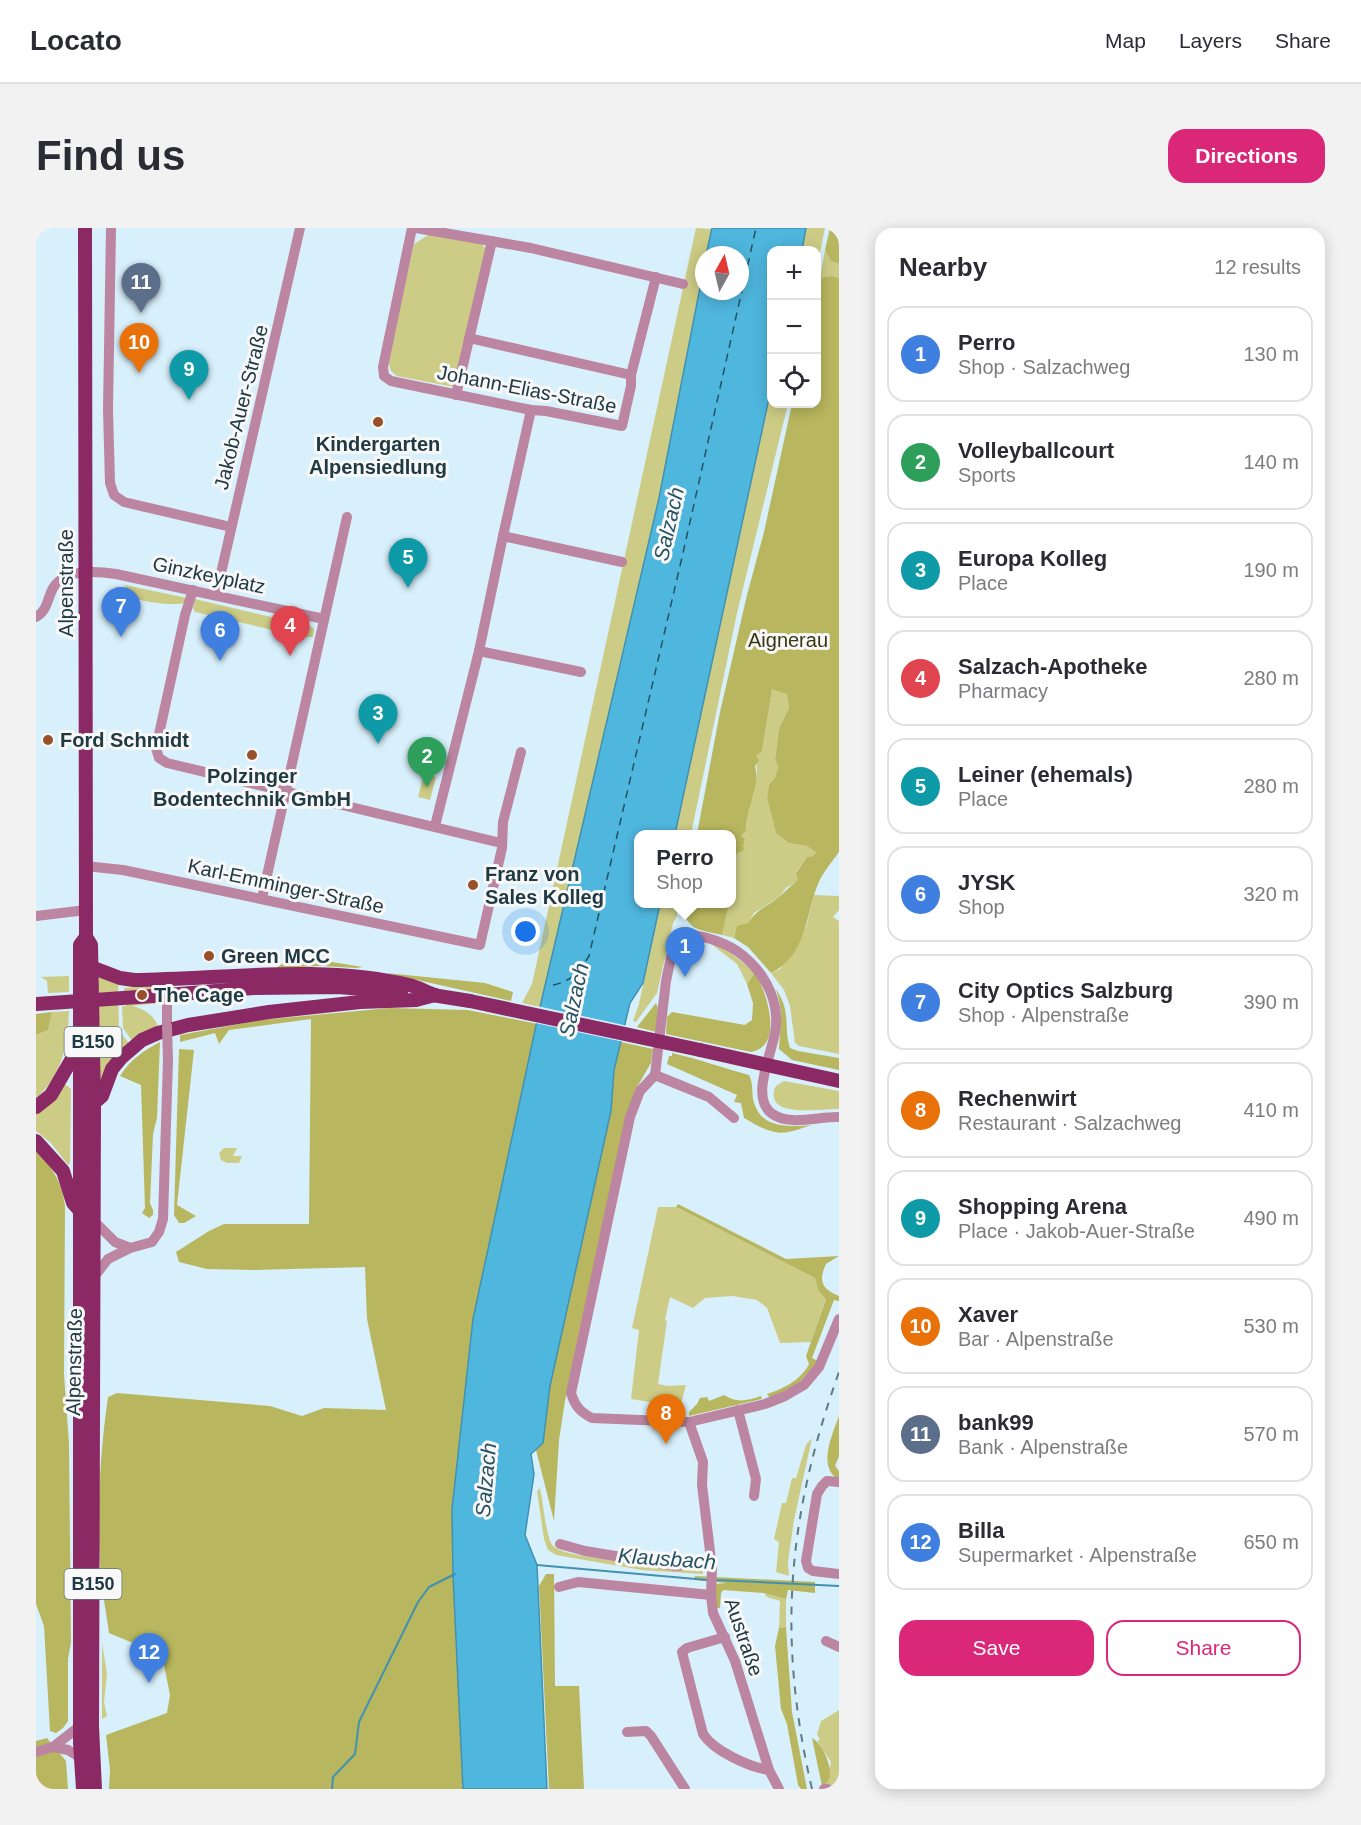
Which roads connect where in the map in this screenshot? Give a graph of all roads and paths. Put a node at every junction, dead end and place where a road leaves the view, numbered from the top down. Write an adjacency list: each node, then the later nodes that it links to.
1 (85, 228): 16 (main road, Alpenstraße / B150)
2 (111, 228): 13 (street)
3 (300, 228): 13 (street, Jakob-Auer-Straße)
4 (414, 228): 5 (street); 10 (street, Johann-Elias-Straße)
5 (492, 241): 6 (street); 8 (street)
6 (657, 277): 7 (street); 9 (street)
7 (683, 284)
8 (469, 338): 9 (street); 10 (street)
9 (632, 375): 11 (street, Johann-Elias-Straße)
10 (456, 395): 11 (street, Johann-Elias-Straße)
11 (531, 410): 14 (street)
12 (347, 517): 20 (street)
13 (231, 527): 18 (street, Jakob-Auer-Straße)
14 (502, 536): 15 (street); 21 (street)
15 (622, 562)
16 (85, 572): 17 (street, Ginzkeyplatz); 19 (street); 27 (main road, Alpenstraße / B150)
17 (193, 590): 18 (street, Ginzkeyplatz); 24 (street)
18 (216, 595): 20 (street, Ginzkeyplatz)
19 (36, 617)
20 (324, 619): 24 (street)
21 (479, 651): 22 (street); 25 (street)
22 (581, 672)
23 (521, 752): 26 (street)
24 (286, 791): 25 (street); 28 (street)
25 (435, 826): 26 (street)
26 (501, 843): 28 (street, Karl-Emminger-Straße)
27 (85, 866): 28 (street, Karl-Emminger-Straße); 29 (main road, Alpenstraße / B150)
28 (262, 898)
29 (86, 910): 30 (street); 31 (main road, Alpenstraße / B150)
30 (36, 916)
31 (86, 937): 32 (main road, Alpenstraße / B150); 36 (main road, Alpenstraße / B150)
32 (91, 968): 34 (main road); 40 (main road, Alpenstraße / B150)
33 (166, 995): 34 (main road); 35 (main road, bridge); 46 (street, bridge)
34 (435, 995): 37 (main road, bridge); 40 (main road)
35 (36, 1005)
36 (80, 1045): 41 (main road); 45 (main road, Alpenstraße / B150)
37 (766, 1066): 38 (street); 39 (main road); 42 (street)
38 (655, 1075): 43 (street); 50 (street)
39 (839, 1081)
40 (94, 1103): 45 (main road, Alpenstraße / B150)
41 (36, 1107)
42 (839, 1117)
43 (734, 1118)
44 (36, 1141): 45 (main road)
45 (87, 1216): 46 (street); 47 (main road, Alpenstraße / B150); 61 (main road, Alpenstraße / B150)
46 (130, 1248): 47 (street)
47 (94, 1277): 68 (main road, Alpenstraße / B150)
48 (839, 1319): 49 (street)
49 (738, 1410): 50 (street); 52 (street)
50 (689, 1422): 54 (street, Austraße)
51 (839, 1482): 55 (street)
52 (754, 1496)
53 (560, 1544): 54 (street)
54 (711, 1565): 57 (street, Austraße)
55 (839, 1574)
56 (559, 1587): 57 (street)
57 (711, 1593): 58 (street, Austraße)
58 (725, 1637): 66 (street, Austraße); 66 (street)
59 (826, 1641): 60 (street)
60 (839, 1647)
61 (80, 1726): 63 (street); 65 (main road, Alpenstraße / B150)
62 (627, 1732): 69 (street)
63 (53, 1747): 64 (street); 65 (street)
64 (36, 1752)
65 (81, 1758): 67 (main road, Alpenstraße / B150)
66 (769, 1770): 70 (street, Austraße)
67 (83, 1789)
68 (95, 1789)
69 (686, 1789)
70 (779, 1789)

